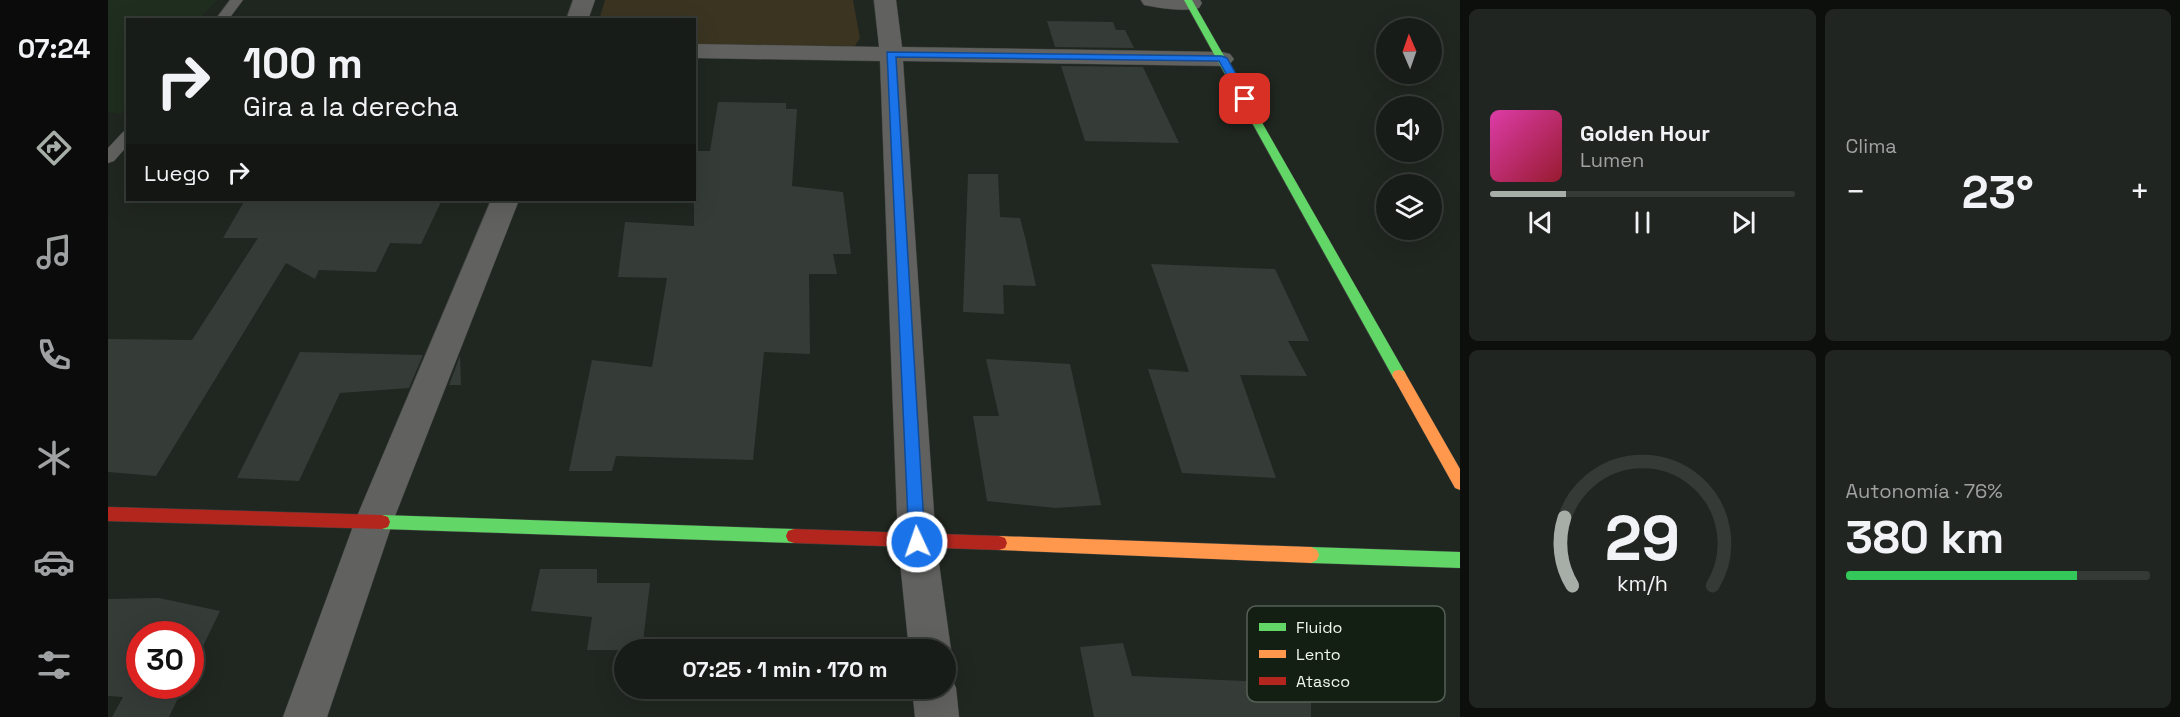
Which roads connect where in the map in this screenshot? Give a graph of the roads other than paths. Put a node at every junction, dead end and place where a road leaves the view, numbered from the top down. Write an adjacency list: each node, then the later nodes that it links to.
1 (237, 0): 6 (lane)
2 (584, 0): 7 (street)
3 (885, 0): 9 (street)
4 (1152, 0): 5 (street)
5 (1189, 2): 10 (street)
6 (223, 18)
7 (578, 18)
8 (696, 51): 9 (street)
9 (891, 54): 10 (street); 17 (street)
10 (1222, 58): 14 (street)
11 (126, 137): 12 (lane)
12 (108, 158)
13 (505, 201): 16 (street)
14 (1460, 483)
15 (108, 514): 16 (street)
16 (374, 521): 17 (street); 21 (street)
17 (917, 542): 18 (street); 19 (street)
18 (1460, 560)
19 (929, 639)
20 (935, 699): 22 (street)
21 (305, 717)
22 (937, 717)

